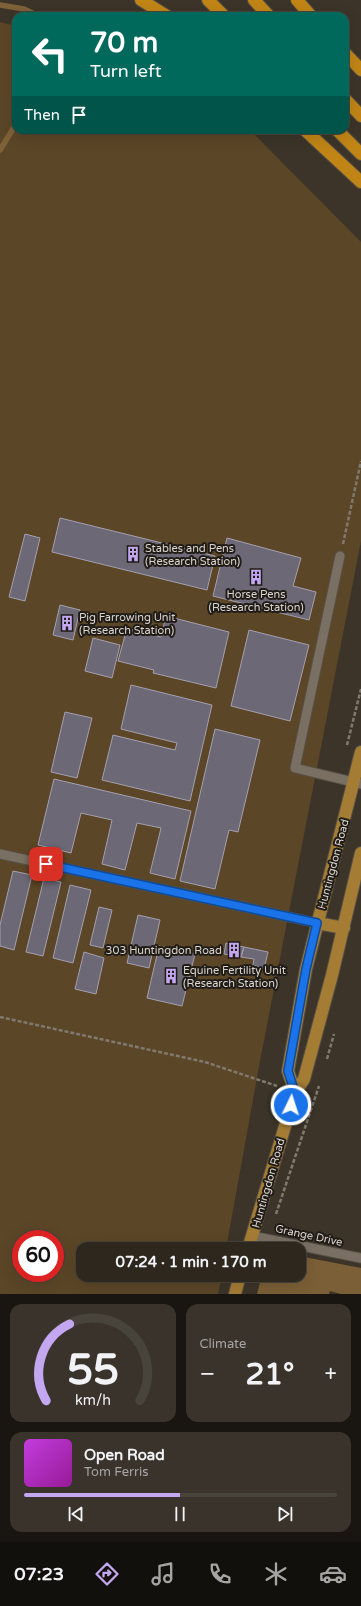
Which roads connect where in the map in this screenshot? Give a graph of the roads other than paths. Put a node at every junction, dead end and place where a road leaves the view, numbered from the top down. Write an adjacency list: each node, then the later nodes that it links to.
1 (141, 0): 5 (highway)
2 (208, 0): 6 (highway)
3 (254, 0): 7 (highway)
4 (297, 0): 8 (highway)
5 (160, 12)
6 (220, 12)
7 (265, 12)
8 (308, 12)
9 (349, 57): 10 (highway)
10 (361, 70)
11 (349, 103): 12 (highway)
12 (361, 116)
13 (309, 134): 16 (highway)
14 (341, 134): 15 (highway)
15 (361, 154)
16 (361, 182)
17 (340, 556): 19 (lane)
18 (361, 752): 19 (main road, Huntingdon Road)
19 (357, 783): 22 (main road, Huntingdon Road)
20 (361, 853): 23 (main road, Huntingdon Road)
21 (0, 854): 22 (lane)
22 (317, 923): 23 (main road); 24 (main road, Huntingdon Road)
23 (344, 928): 24 (main road, Huntingdon Road)
24 (295, 1093): 25 (main road, Huntingdon Road)
25 (252, 1236): 26 (main road, Huntingdon Road); 27 (lane, Grange Drive)
26 (250, 1242)
27 (361, 1258)
28 (238, 1282): 29 (main road)
29 (235, 1294)

